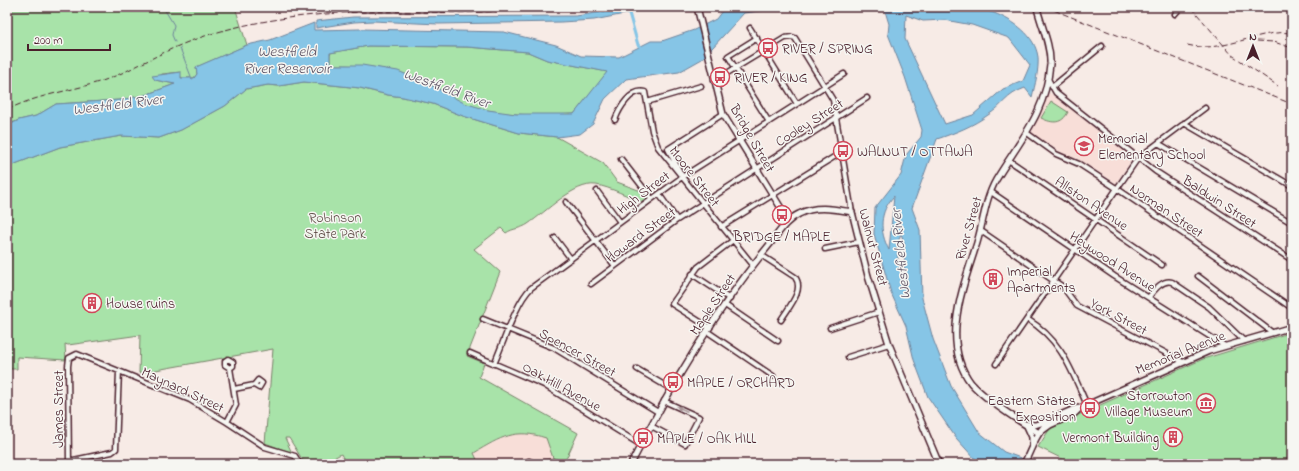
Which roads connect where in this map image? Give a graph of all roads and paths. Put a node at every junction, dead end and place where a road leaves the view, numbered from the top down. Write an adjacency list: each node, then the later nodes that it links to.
1 (698, 7): 12 (main road, Bridge Street)
2 (1181, 7): 4 (street)
3 (1037, 8): 11 (main road, River Street)
4 (1175, 14)
5 (750, 28): 6 (street)
6 (757, 38): 8 (street); 9 (street)
7 (1102, 46): 15 (street)
8 (765, 51): 9 (street); 14 (street, Walnut Street); 18 (street)
9 (735, 69): 12 (street); 23 (street)
10 (844, 74): 14 (street, High Street)
11 (1048, 78): 15 (street, Baldwin Street); 25 (main road, River Street)
12 (714, 81): 20 (main road, Bridge Street)
13 (701, 86): 17 (street)
14 (825, 86): 18 (street, High Street); 21 (street, Walnut Street)
15 (1052, 87): 29 (street, Baldwin Street)
16 (867, 98): 21 (street, Cooley Street)
17 (647, 102): 22 (street, Moore Street); 33 (street, Moore Street)
18 (797, 104): 23 (street, High Street)
19 (1205, 108): 24 (street)
20 (723, 114): 26 (main road, Bridge Street); 33 (street)
21 (837, 118): 28 (street, Walnut Street); 32 (street, Cooley Street)
22 (615, 120)
23 (769, 122): 26 (street, High Street)
24 (1184, 123): 27 (street); 34 (street)
25 (1028, 133): 31 (main road, River Street); 35 (street, Norman Street)
26 (738, 141): 32 (main road, Bridge Street); 33 (street, High Street)
27 (1158, 143): 29 (street); 48 (street)
28 (842, 152): 39 (street); 43 (street, Walnut Street)
29 (1138, 158): 35 (street); 59 (street, Baldwin Street)
30 (621, 159): 40 (street)
31 (1010, 161): 37 (main road, River Street); 44 (street, Allston Avenue)
32 (756, 169): 39 (main road, Bridge Street); 42 (street, Cooley Street)
33 (682, 177): 38 (street, High Street); 42 (street, Moore Street)
34 (1292, 186)
35 (1116, 188): 44 (street); 70 (street, Norman Street)
36 (597, 191): 47 (street)
37 (991, 192): 50 (main road, River Street); 56 (street, Heywood Avenue)
38 (659, 194): 40 (street, High Street); 45 (street)
39 (773, 195): 46 (main road, Bridge Street); 49 (street)
40 (652, 199): 47 (street, High Street)
41 (566, 202): 52 (street)
42 (702, 204): 45 (street, Howard Street); 49 (street, Moore Street)
43 (852, 212): 46 (main road, Maple Street); 54 (main road, Walnut Street)
44 (1095, 218): 56 (street); 61 (street, Allston Avenue)
45 (677, 220): 62 (street, Howard Street)
46 (789, 221): 57 (main road, Maple Street)
47 (620, 222): 52 (street, High Street)
48 (1292, 223)
49 (721, 227): 53 (street, Moore Street)
50 (981, 231): 65 (street, York Street); 103 (main road, River Street)
51 (555, 238): 58 (street)
52 (596, 240): 58 (street, High Street); 62 (street)
53 (732, 241): 60 (street, Moore Street); 63 (street)
54 (859, 242): 55 (street); 71 (main road, Walnut Street)
55 (825, 249)
56 (1074, 249): 65 (street); 67 (street, Heywood Avenue)
57 (761, 255): 60 (main road, Maple Street); 74 (street)
58 (570, 259): 77 (street, High Street)
59 (1292, 260)
60 (753, 265): 68 (main road, Maple Street)
61 (1162, 265)
62 (615, 266): 66 (street, Howard Street)
63 (692, 274): 68 (street); 78 (street)
64 (1198, 276): 79 (street)
65 (1053, 280): 73 (street); 87 (street, York Street)
66 (592, 284)
67 (1148, 297): 81 (street); 83 (street, Heywood Avenue)
68 (730, 299): 69 (main road, Maple Street)
69 (725, 305): 78 (main road, Maple Street); 80 (street)
70 (1292, 308)
71 (879, 312): 76 (street); 82 (main road, Walnut Street)
72 (483, 319): 77 (street, Spencer Street)
73 (1027, 319): 89 (street); 98 (street)
74 (781, 320)
75 (1292, 327): 79 (main road, Memorial Avenue)
76 (830, 328)
77 (509, 329): 88 (street, High Street); 100 (street, Spencer Street)
78 (709, 330): 93 (street); 96 (main road, Maple Street)
79 (1273, 332): 81 (main road, Memorial Avenue)
80 (778, 341)
81 (1244, 341): 83 (main road, Memorial Avenue)
82 (889, 344): 86 (street); 115 (main road, Walnut Street)
83 (1225, 346): 87 (main road, Memorial Avenue)
84 (470, 353): 88 (street, Oak Hill Avenue)
85 (72, 355): 92 (street, Maynard Street); 108 (street, James Street)
86 (848, 357)
87 (1183, 362): 98 (main road, Memorial Avenue)
88 (494, 364): 106 (street, Oak Hill Avenue)
89 (996, 364)
90 (230, 368): 95 (street)
91 (637, 369): 96 (street)
92 (119, 371): 102 (street, Maynard Street); 108 (street)
93 (774, 376)
94 (254, 385): 95 (street)
95 (234, 389): 102 (street)
96 (671, 389): 97 (main road, Maple Street)
97 (664, 401): 100 (main road, Maple Street); 104 (street, one-way to 97)
98 (1087, 405): 99 (main road, Memorial Avenue)
99 (1080, 408): 101 (main road, Memorial Avenue); 105 (main road, Memorial Avenue)
100 (658, 412): 104 (main road, Maple Street)
101 (1055, 417): 103 (main road); 105 (main road, Memorial Avenue)
102 (227, 422): 109 (street, Maynard Street)
103 (1025, 424): 105 (main road, River Street); 107 (main road)
104 (651, 426): 106 (main road, Maple Street)
105 (1039, 433): 107 (main road, Memorial Avenue)
106 (640, 445): 114 (main road, Maple Street)
107 (1032, 447): 116 (main road, Memorial Avenue)
108 (69, 463)
109 (300, 464)
110 (523, 464): 111 (street)
111 (535, 464)
112 (538, 464): 113 (street)
113 (564, 464)
114 (631, 464)
115 (939, 464)
116 (1024, 464)

